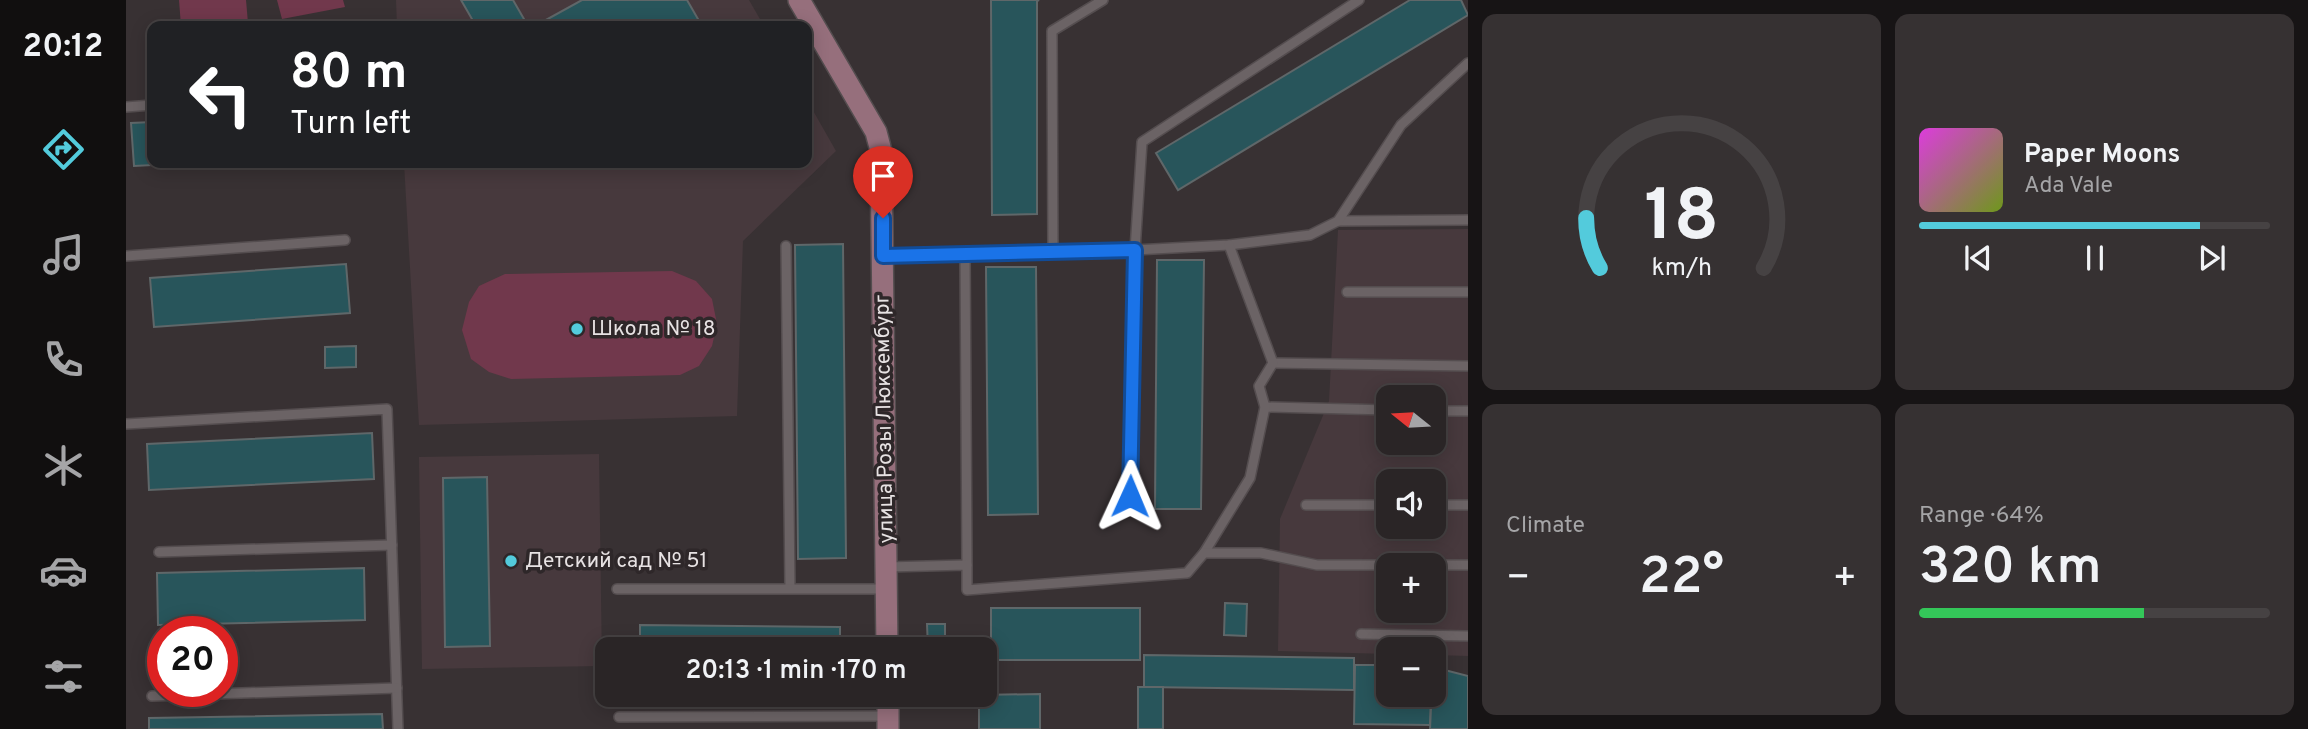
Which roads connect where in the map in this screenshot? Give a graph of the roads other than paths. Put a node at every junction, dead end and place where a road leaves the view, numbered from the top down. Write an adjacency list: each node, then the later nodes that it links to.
1 (799, 0): 4 (street, улица Розы Люксембург)
2 (1102, 0): 15 (lane)
3 (1359, 0): 14 (lane)
4 (811, 21)
5 (812, 22): 18 (street, улица Розы Люксембург)
6 (1468, 63): 10 (lane)
7 (147, 106): 8 (lane)
8 (126, 107)
9 (1468, 220): 10 (lane)
10 (1338, 221): 12 (lane)
11 (345, 240): 17 (lane)
12 (1229, 245): 14 (lane); 21 (lane)
13 (786, 246): 39 (lane)
14 (1135, 250): 15 (lane); 28 (lane)
15 (1053, 253): 16 (lane)
16 (965, 254): 18 (lane); 36 (lane)
17 (126, 256)
18 (883, 256): 38 (street, улица Розы Люксембург)
19 (1346, 292): 20 (lane)
20 (1468, 292)
21 (1273, 363): 22 (lane); 23 (lane)
22 (1468, 366)
23 (1265, 407): 24 (lane); 35 (lane)
24 (1376, 410)
25 (1446, 411): 26 (lane)
26 (1468, 411)
27 (126, 424): 33 (lane)
28 (1130, 496)
29 (1306, 505): 30 (lane)
30 (1376, 505)
31 (1446, 505): 32 (lane)
32 (1468, 505)
33 (392, 545): 34 (lane); 45 (lane)
34 (159, 552)
35 (1204, 553): 36 (lane); 37 (lane)
36 (967, 565): 38 (lane)
37 (1468, 565)
38 (886, 567): 41 (street, улица Розы Люксембург)
39 (790, 588): 40 (lane); 41 (lane)
40 (617, 589)
41 (886, 589): 44 (street, улица Розы Люксембург)
42 (1361, 634): 43 (lane)
43 (1468, 636)
44 (887, 637)
45 (397, 688): 46 (lane); 49 (lane)
46 (238, 693)
47 (888, 713): 48 (lane)
48 (619, 717)
49 (398, 729)

